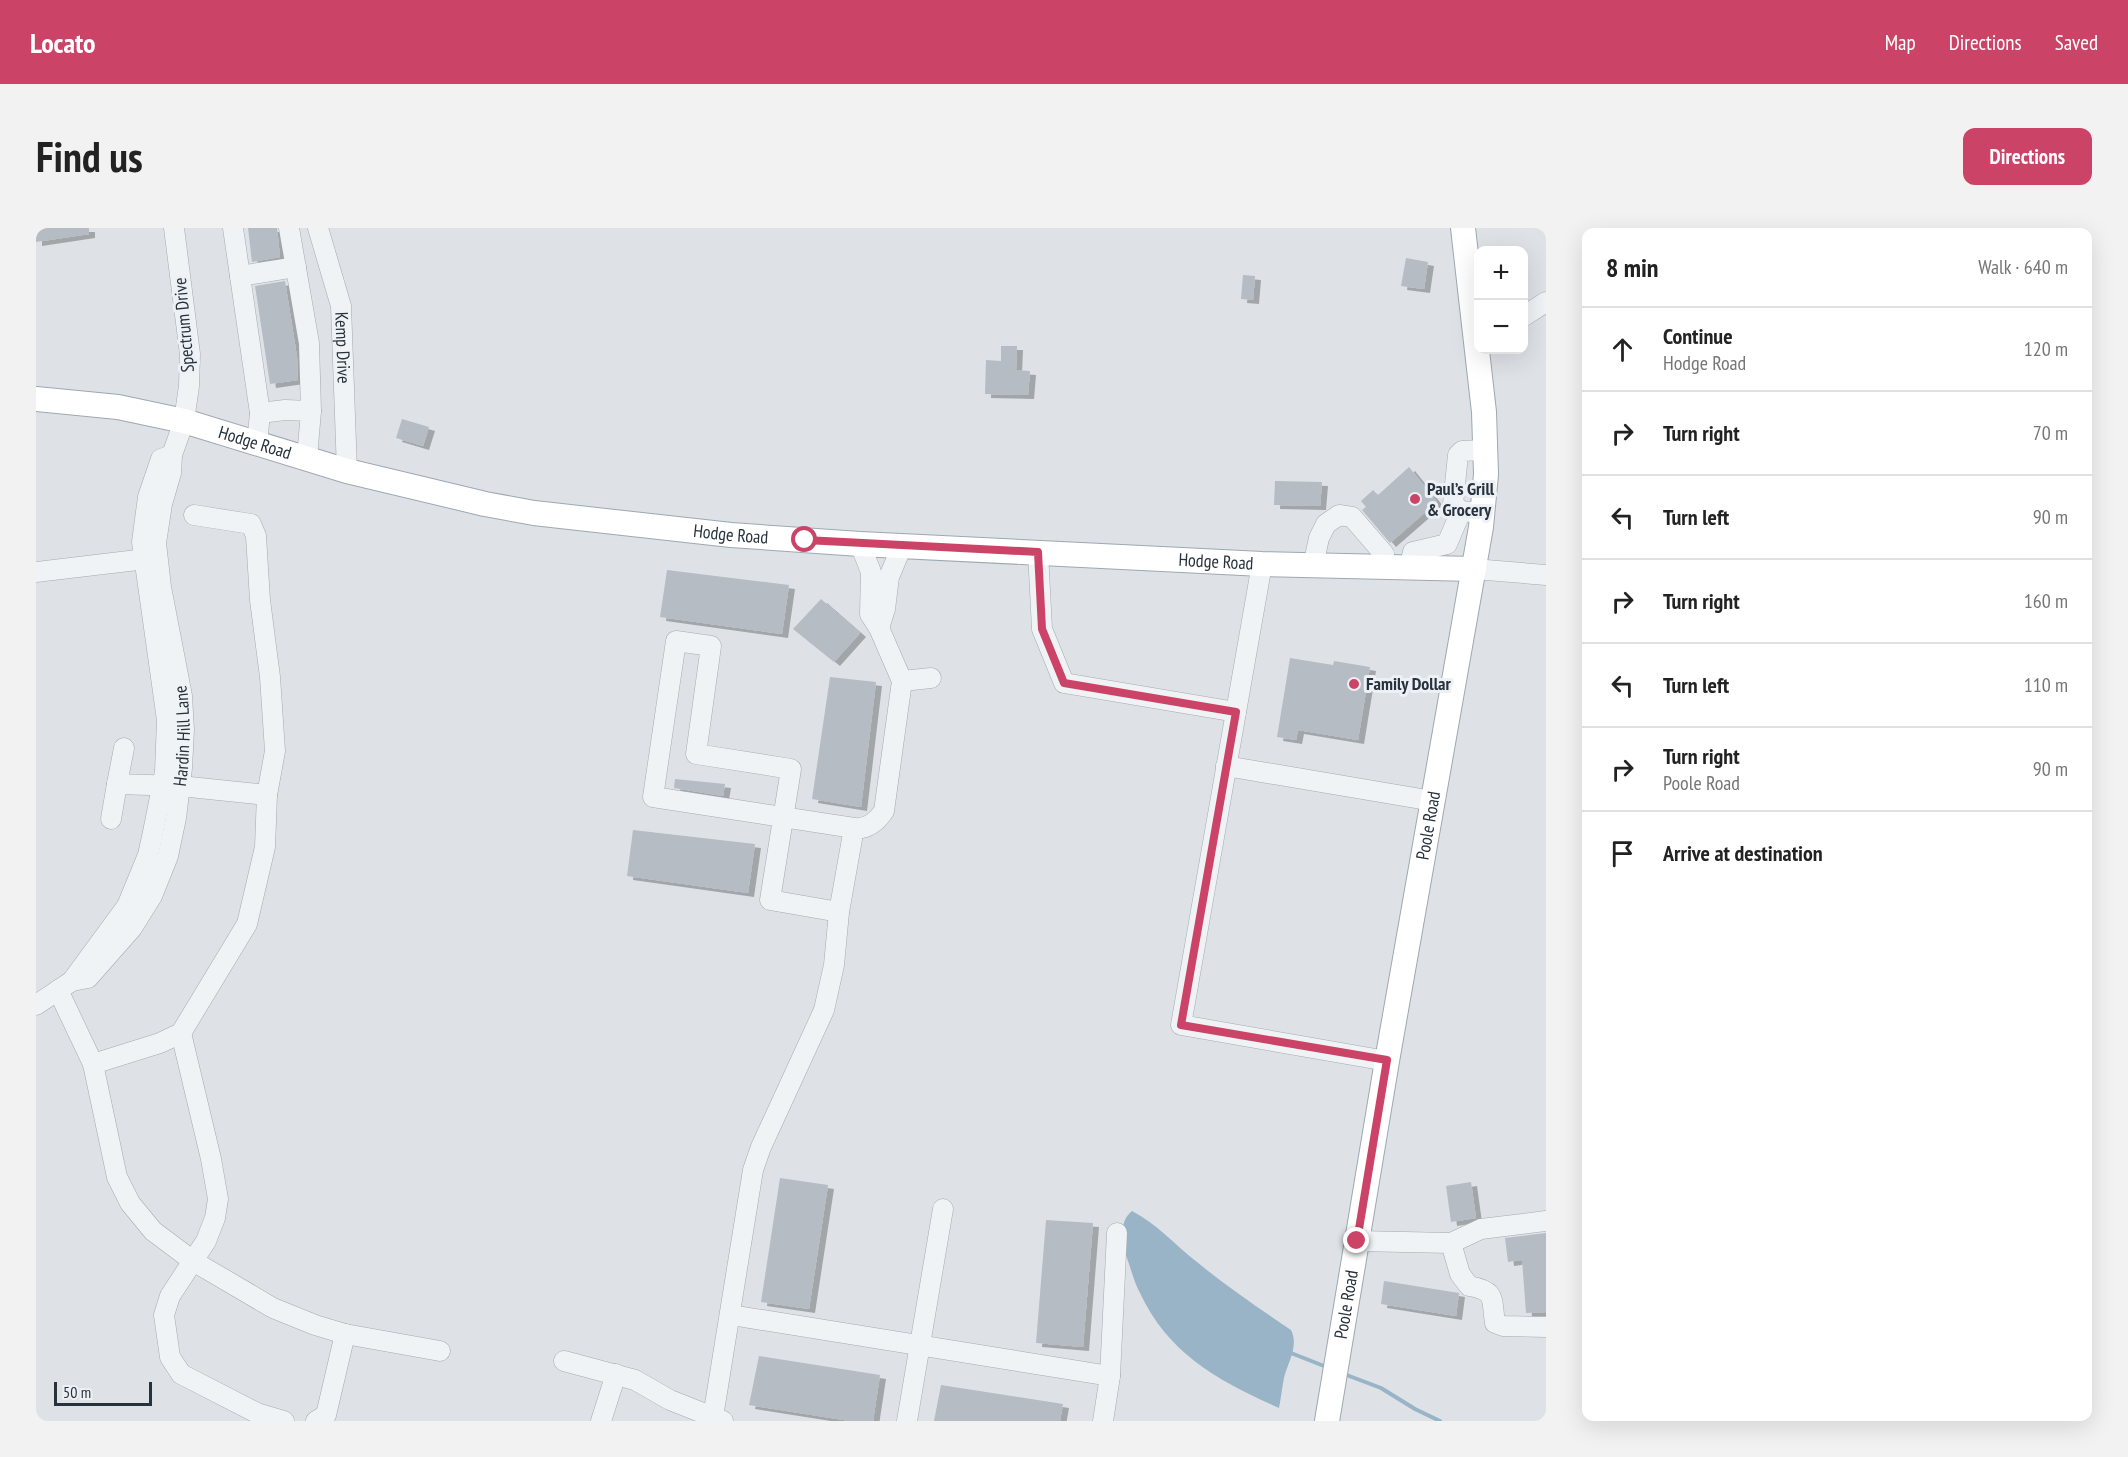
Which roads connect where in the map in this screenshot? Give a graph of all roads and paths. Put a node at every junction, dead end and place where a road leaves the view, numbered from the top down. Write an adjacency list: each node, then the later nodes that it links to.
1 (174, 228): 15 (street, Spectrum Drive)
2 (233, 228): 7 (street)
3 (289, 228): 6 (street)
4 (318, 228): 18 (street, Kemp Drive)
5 (1463, 228): 9 (main road, Poole Road)
6 (296, 267): 7 (street); 13 (street)
7 (240, 276): 14 (street)
8 (1546, 302): 10 (street)
9 (1474, 313)
10 (1528, 313)
11 (1479, 354): 19 (main road, Poole Road)
12 (36, 399): 15 (main road, Hodge Road)
13 (311, 411): 14 (street); 17 (street)
14 (260, 413): 16 (street)
15 (184, 422): 16 (main road, Hodge Road); 24 (street, Hardin Hill Lane)
16 (257, 444): 17 (main road, Hodge Road)
17 (307, 458): 18 (main road, Hodge Road)
18 (347, 471): 21 (main road, Hodge Road)
19 (1472, 512): 28 (street); 29 (main road, Poole Road)
20 (194, 515): 40 (street)
21 (860, 544): 22 (main road, Hodge Road); 32 (street)
22 (902, 546): 23 (main road, Hodge Road); 32 (street)
23 (1038, 552): 25 (main road, Hodge Road); 35 (street)
24 (150, 558): 30 (street); 39 (street, Hardin Hill Lane)
25 (1262, 564): 26 (main road, Hodge Road); 35 (street)
26 (1313, 566): 27 (main road, Hodge Road); 27 (street)
27 (1384, 568): 28 (main road, Hodge Road)
28 (1409, 569): 29 (main road, Hodge Road)
29 (1474, 569): 31 (street, Hodge Road); 41 (main road, Poole Road)
30 (36, 572)
31 (1546, 575)
32 (879, 628): 34 (street)
33 (931, 678): 34 (street)
34 (902, 681): 44 (street)
35 (1236, 712): 37 (street)
36 (123, 748): 38 (street)
37 (1226, 766): 41 (street); 49 (street)
38 (117, 784): 39 (street); 43 (street)
39 (170, 786): 40 (street); 46 (street, Hardin Hill Lane)
40 (267, 795): 48 (street)
41 (1433, 801): 49 (main road, Poole Road)
42 (783, 817): 42 (street); 44 (street); 45 (street)
43 (111, 819)
44 (854, 828): 45 (street)
45 (839, 912): 57 (street)
46 (65, 986): 47 (street, Hardin Hill Lane); 50 (street)
47 (36, 1005)
48 (181, 1033): 50 (street); 56 (street)
49 (1387, 1060): 54 (main road, Poole Road)
50 (93, 1064): 56 (street)
51 (943, 1209): 60 (street)
52 (1546, 1221): 55 (street)
53 (1117, 1233): 64 (street)
54 (1357, 1241): 55 (street); 71 (main road, Poole Road)
55 (1451, 1243): 58 (street)
56 (193, 1261): 59 (street); 66 (street)
57 (731, 1315): 60 (street); 65 (street)
58 (1546, 1327)
59 (345, 1334): 61 (street); 67 (street)
60 (919, 1345): 64 (street); 69 (street)
61 (440, 1351)
62 (564, 1361): 63 (street)
63 (616, 1374): 65 (street); 68 (street)
64 (1110, 1376): 70 (street)
65 (718, 1419)
66 (284, 1421)
67 (316, 1421)
68 (601, 1421)
69 (907, 1421)
70 (1103, 1421)
71 (1327, 1421)

